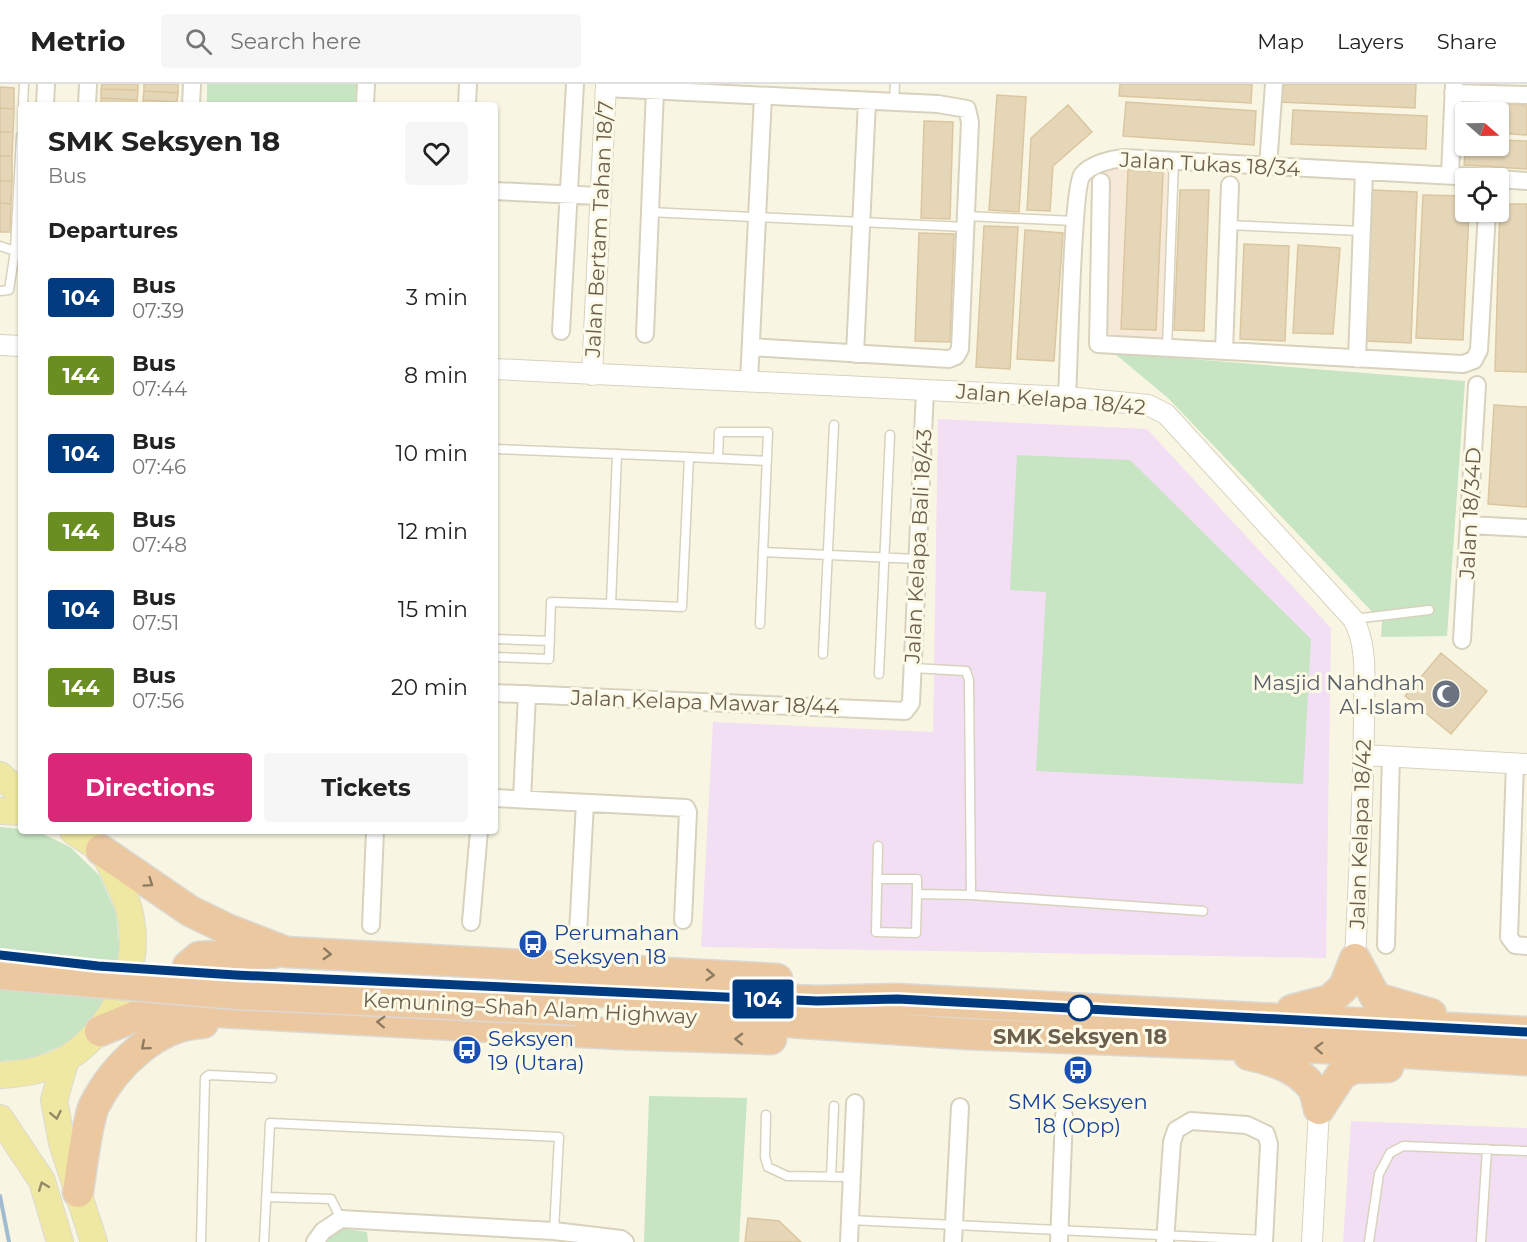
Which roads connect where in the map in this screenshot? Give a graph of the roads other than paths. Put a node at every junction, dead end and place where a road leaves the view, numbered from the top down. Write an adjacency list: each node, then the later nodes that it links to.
1 (24, 84): 16 (lane)
2 (46, 84): 17 (street)
3 (88, 84): 18 (street)
4 (192, 84): 19 (street)
5 (366, 84): 20 (street)
6 (468, 84): 21 (street)
7 (575, 84): 34 (street)
8 (895, 84): 22 (lane)
9 (1274, 84): 24 (street)
10 (605, 86): 12 (street); 35 (street, Jalan Bertam Tahan 18/7)
11 (1454, 89): 13 (street); 26 (street)
12 (656, 90): 14 (street); 36 (street)
13 (1527, 95)
14 (763, 96): 15 (street); 37 (street)
15 (867, 101): 22 (street); 40 (street)
16 (23, 102)
17 (45, 102)
18 (87, 102)
19 (191, 102)
20 (365, 102)
21 (467, 102)
22 (894, 102): 38 (street)
23 (1174, 160): 24 (street, Jalan Tukas 18/34); 39 (street, Jalan Tukas 18/34); 52 (lane)
24 (1268, 166): 25 (street, Jalan Tukas 18/34)
25 (1364, 172): 26 (street, Jalan Tukas 18/34); 43 (street)
26 (1450, 175): 27 (street, Jalan Tukas 18/34)
27 (1455, 175)
28 (1509, 180): 29 (street)
29 (1527, 181)
30 (1101, 182): 52 (street)
31 (1230, 186): 42 (street)
32 (498, 191): 34 (street)
33 (18, 194): 45 (lane)
34 (568, 195): 35 (street); 47 (street)
35 (600, 196): 57 (street, Jalan Bertam Tahan 18/7)
36 (649, 212): 37 (lane); 48 (street)
37 (757, 217): 40 (lane); 51 (street)
38 (966, 221): 39 (lane); 40 (lane); 54 (street)
39 (1075, 221): 61 (street, Jalan Tukas 18/34)
40 (861, 222): 54 (street)
41 (1486, 222): 55 (street)
42 (1228, 225): 43 (lane); 53 (street)
43 (1362, 231): 55 (street)
44 (0, 246): 45 (lane)
45 (15, 251): 46 (lane)
46 (0, 291)
47 (561, 331)
48 (645, 334)
49 (0, 345): 50 (street)
50 (18, 346)
51 (751, 347): 54 (street); 58 (street)
52 (1167, 348): 53 (street)
53 (1224, 351): 55 (street)
54 (855, 354)
55 (1357, 358)
56 (498, 369): 57 (street, Jalan Kelapa 18/42)
57 (592, 375): 58 (street, Jalan Kelapa 18/42)
58 (749, 381): 60 (street, Jalan Kelapa 18/42)
59 (1477, 385): 69 (street, Jalan 18/34D)
60 (925, 390): 61 (street, Jalan Kelapa 18/42); 74 (street, Jalan Kelapa Bali 18/43)
61 (1067, 397): 77 (street, Jalan Kelapa 18/42)
62 (834, 425): 72 (lane)
63 (890, 435): 73 (lane)
64 (498, 449): 65 (lane)
65 (617, 454): 66 (lane); 75 (lane)
66 (689, 457): 67 (lane); 75 (lane)
67 (718, 458): 68 (lane); 68 (lane)
68 (767, 461): 71 (lane)
69 (1469, 525): 70 (street); 80 (street, Jalan 18/34D)
70 (1527, 528)
71 (763, 552): 72 (lane); 78 (lane)
72 (827, 555): 73 (lane); 82 (lane)
73 (884, 558): 74 (lane); 85 (lane)
74 (917, 559): 84 (street, Jalan Kelapa Bali 18/43)
75 (611, 604): 81 (lane)
76 (1429, 610): 77 (lane)
77 (1353, 619): 89 (street, Jalan Kelapa 18/42)
78 (760, 624)
79 (498, 639): 81 (lane)
80 (1462, 640)
81 (550, 641): 83 (lane)
82 (823, 654)
83 (498, 657)
84 (913, 668): 88 (street, Jalan Kelapa Bali 18/43); 106 (lane)
85 (879, 674)
86 (498, 693): 87 (street, Jalan Kelapa Mawar 18/44)
87 (527, 694): 88 (street, Jalan Kelapa Mawar 18/44); 95 (street)
88 (911, 703)
89 (1364, 755): 90 (street); 116 (street, Jalan Kelapa 18/42)
90 (1391, 756): 91 (street); 112 (street)
91 (1521, 763): 113 (street)
92 (0, 775): 93 (main road)
93 (18, 791)
94 (498, 798): 95 (street)
95 (522, 799): 96 (street)
96 (585, 803): 108 (street); 111 (street)
97 (0, 811): 98 (main road)
98 (18, 812)
99 (77, 834): 103 (main road)
100 (375, 834): 110 (street)
101 (478, 834): 109 (street)
102 (878, 846): 104 (lane)
103 (101, 850): 114 (highway, one-way to 114); 122 (main road)
104 (877, 879): 105 (lane); 105 (lane)
105 (917, 894): 106 (lane)
106 (971, 895): 107 (lane)
107 (1203, 911)
108 (683, 920)
109 (471, 922)
110 (371, 926)
111 (578, 933)
112 (1386, 945)
113 (1527, 946)
114 (286, 952): 118 (highway, one-way to 118); 119 (highway)
115 (0, 955): 118 (highway, Kemuning–Shah Alam Highway)
116 (1355, 959): 120 (highway); 123 (highway)
117 (0, 974): 124 (highway, Kemuning–Shah Alam Highway, bridge)
118 (897, 999): 120 (highway, Kemuning–Shah Alam Highway)
119 (235, 1014): 121 (highway); 122 (highway)
120 (1266, 1017): 123 (highway, Kemuning–Shah Alam Highway)
121 (323, 1019): 124 (highway, one-way to 121); 142 (highway, one-way to 142)
122 (100, 1031): 127 (main road)
123 (1522, 1032)
124 (966, 1034): 125 (highway, Kemuning–Shah Alam Highway)
125 (1201, 1045): 126 (highway, Kemuning–Shah Alam Highway, one-way to 125); 134 (highway)
126 (1483, 1057): 128 (highway, Kemuning–Shah Alam Highway); 134 (highway)
127 (66, 1059): 129 (main road); 142 (main road, one-way to 142)
128 (1527, 1060)
129 (0, 1075)
130 (272, 1078): 154 (lane)
131 (855, 1103): 141 (street)
132 (834, 1106): 140 (lane)
133 (960, 1107): 147 (street)
134 (1319, 1109): 159 (street)
135 (766, 1115): 140 (lane)
136 (1064, 1116): 148 (street)
137 (0, 1118): 152 (main road, one-way to 137)
138 (1487, 1149): 139 (lane); 160 (lane); 161 (lane)
139 (1527, 1151)
140 (831, 1177): 141 (lane)
141 (852, 1178): 145 (street)
142 (78, 1192): 153 (main road)
143 (266, 1197): 144 (lane); 146 (lane); 155 (lane)
144 (341, 1219): 146 (street); 156 (street)
145 (850, 1220): 147 (lane); 158 (street)
146 (554, 1231): 149 (street)
147 (954, 1234): 148 (lane)
148 (1059, 1236): 150 (lane)
149 (593, 1238): 157 (street)
150 (1165, 1239): 151 (lane); 151 (street)
151 (1264, 1241)
152 (60, 1242)
153 (94, 1242)
154 (201, 1242)
155 (264, 1242)
156 (315, 1242)
157 (625, 1242)
158 (849, 1242)
159 (1312, 1242)
160 (1369, 1242)
161 (1481, 1242)

